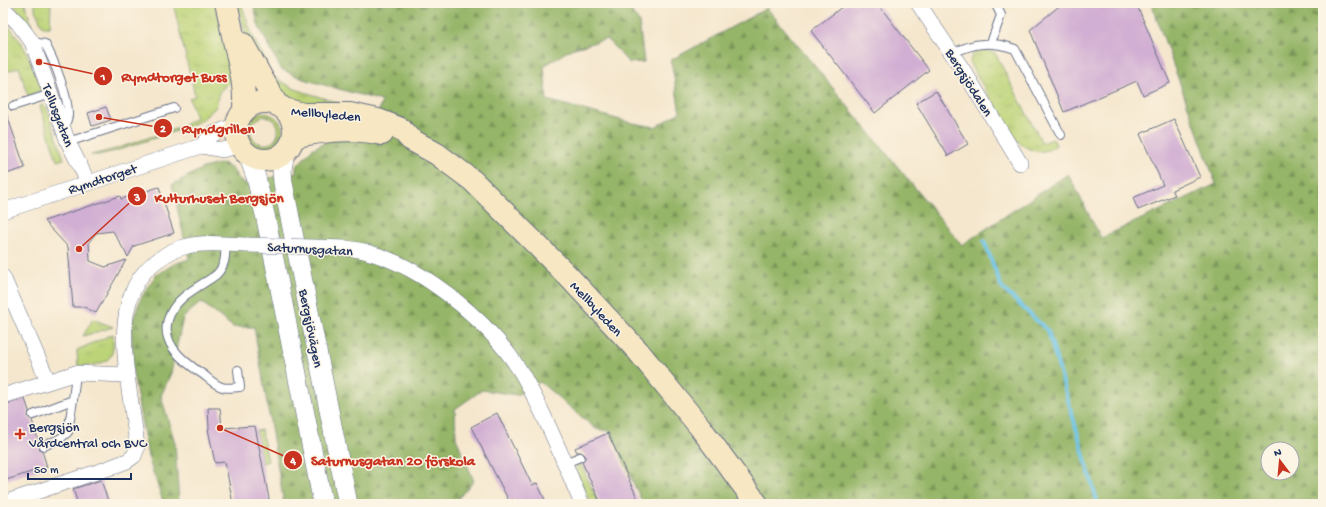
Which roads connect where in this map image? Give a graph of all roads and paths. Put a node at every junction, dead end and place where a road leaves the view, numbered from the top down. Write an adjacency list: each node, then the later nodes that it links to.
1 (918, 3): 7 (street, Bergsjödalen)
2 (995, 3): 6 (lane)
3 (3, 8): 5 (street, Tellusgatan)
4 (228, 9): 10 (main road, Bergsjövägen); 13 (main road, Bergsjövägen)
5 (32, 42): 8 (street, Tellusgatan); 12 (lane)
6 (991, 43): 7 (lane); 14 (lane)
7 (952, 54): 19 (street, Bergsjödalen)
8 (51, 94): 9 (lane); 12 (street, Tellusgatan)
9 (13, 106)
10 (281, 107): 13 (main road); 15 (main road, Mellbyleden); 17 (main road, Bergsjövägen)
11 (174, 108): 16 (lane)
12 (64, 128): 16 (street, Tellusgatan)
13 (242, 134): 17 (main road); 18 (street, Rymdtorget); 18 (street, Rymdtorget); 35 (street, Bergsjövägen)
14 (1061, 135)
15 (410, 139): 17 (main road, Mellbyleden); 38 (main road, Mellbyleden)
16 (68, 142): 20 (street, Tellusgatan)
17 (289, 145): 36 (street, Bergsjövägen)
18 (201, 146): 20 (street, Rymdtorget)
19 (1020, 163)
20 (88, 182): 21 (street, Rymdtorget)
21 (3, 211)
22 (225, 245): 24 (lane); 26 (street, Saturnusgatan); 33 (street, Saturnusgatan, bridge)
23 (3, 277): 27 (street)
24 (238, 370)
25 (76, 373): 26 (street); 27 (street); 29 (lane)
26 (126, 375): 34 (street, Saturnusgatan)
27 (48, 381): 28 (street)
28 (3, 396)
29 (73, 400): 30 (lane); 31 (lane)
30 (33, 415)
31 (44, 446)
32 (580, 457): 33 (lane)
33 (565, 463): 37 (street, Saturnusgatan)
34 (3, 502)
35 (323, 504)
36 (348, 504)
37 (582, 504)
38 (757, 504)

